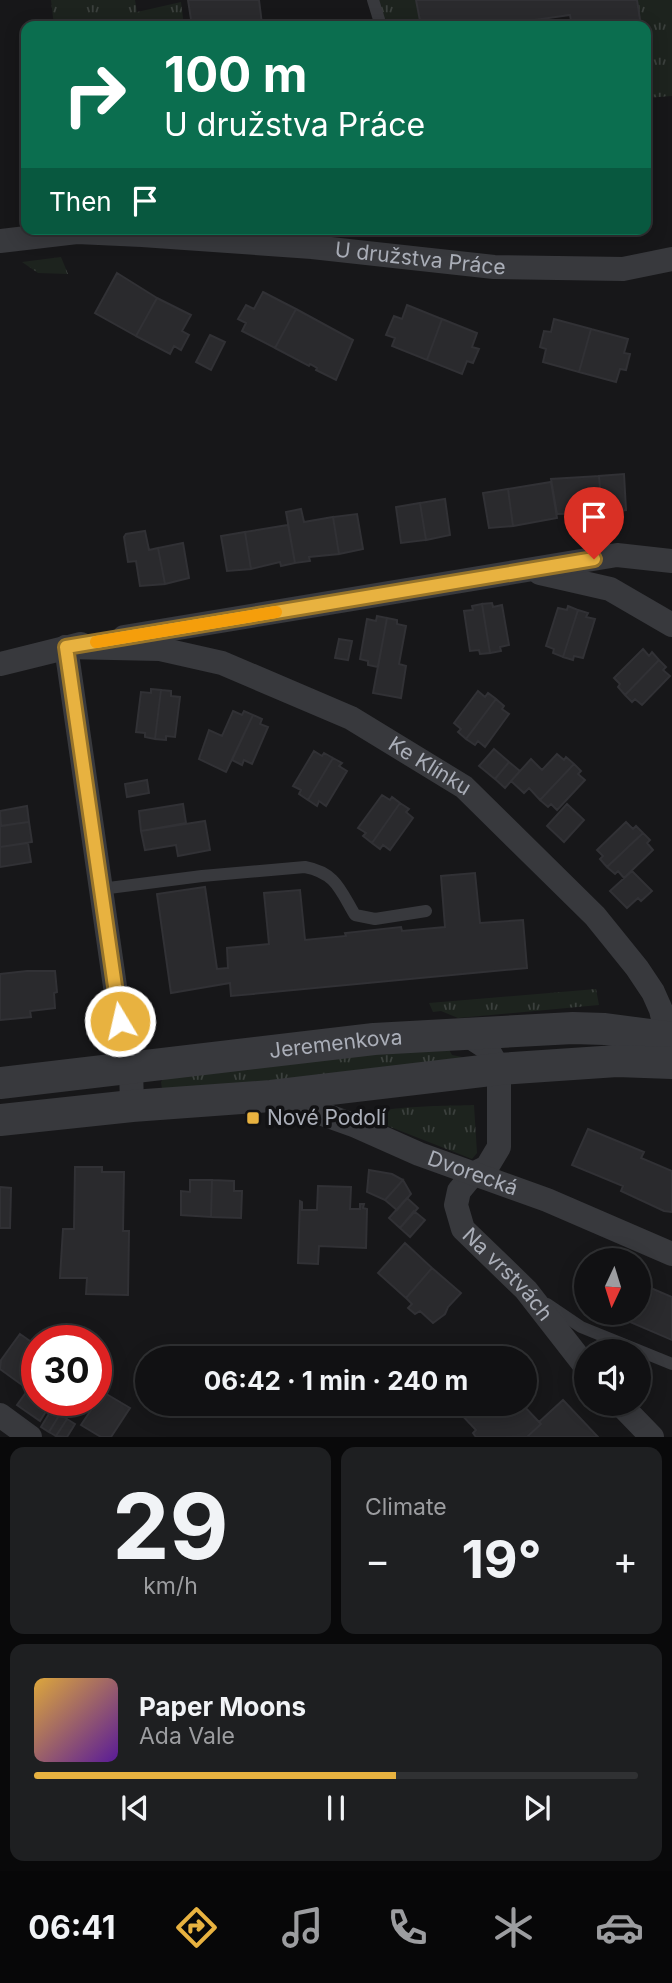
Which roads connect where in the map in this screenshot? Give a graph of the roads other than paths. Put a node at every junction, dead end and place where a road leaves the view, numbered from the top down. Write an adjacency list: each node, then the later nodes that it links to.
1 (373, 0): 2 (lane)
2 (379, 21)
3 (51, 235): 5 (street, U družstva Práce)
4 (148, 235): 6 (street, U družstva Práce)
5 (0, 241)
6 (672, 260)
7 (672, 561): 8 (street)
8 (526, 570): 9 (street); 10 (street)
9 (672, 625)
10 (66, 647): 11 (street); 12 (street); 15 (street, Ke Klínku)
11 (0, 664)
12 (101, 889): 13 (lane); 16 (street)
13 (426, 911)
14 (467, 1035): 15 (street, Jeremenkova); 16 (street, Jeremenkova); 17 (street)
15 (670, 1047): 17 (street, Jeremenkova)
16 (131, 1068): 18 (street, Jeremenkova); 20 (street)
17 (499, 1069): 19 (street, Jeremenkova); 22 (street, Na vrstvách)
18 (0, 1083)
19 (271, 1096): 20 (street, Jeremenkova); 22 (street, Dvorecká)
20 (132, 1106): 21 (street, Jeremenkova)
21 (0, 1120)
22 (473, 1174): 23 (street, Dvorecká); 24 (street, Na vrstvách)
23 (672, 1254)
24 (526, 1290): 25 (street, Na vrstvách); 26 (lane)
25 (574, 1352)
26 (672, 1364)
27 (0, 1415): 29 (street)
28 (632, 1416): 30 (street)
29 (30, 1437)
30 (652, 1437)

